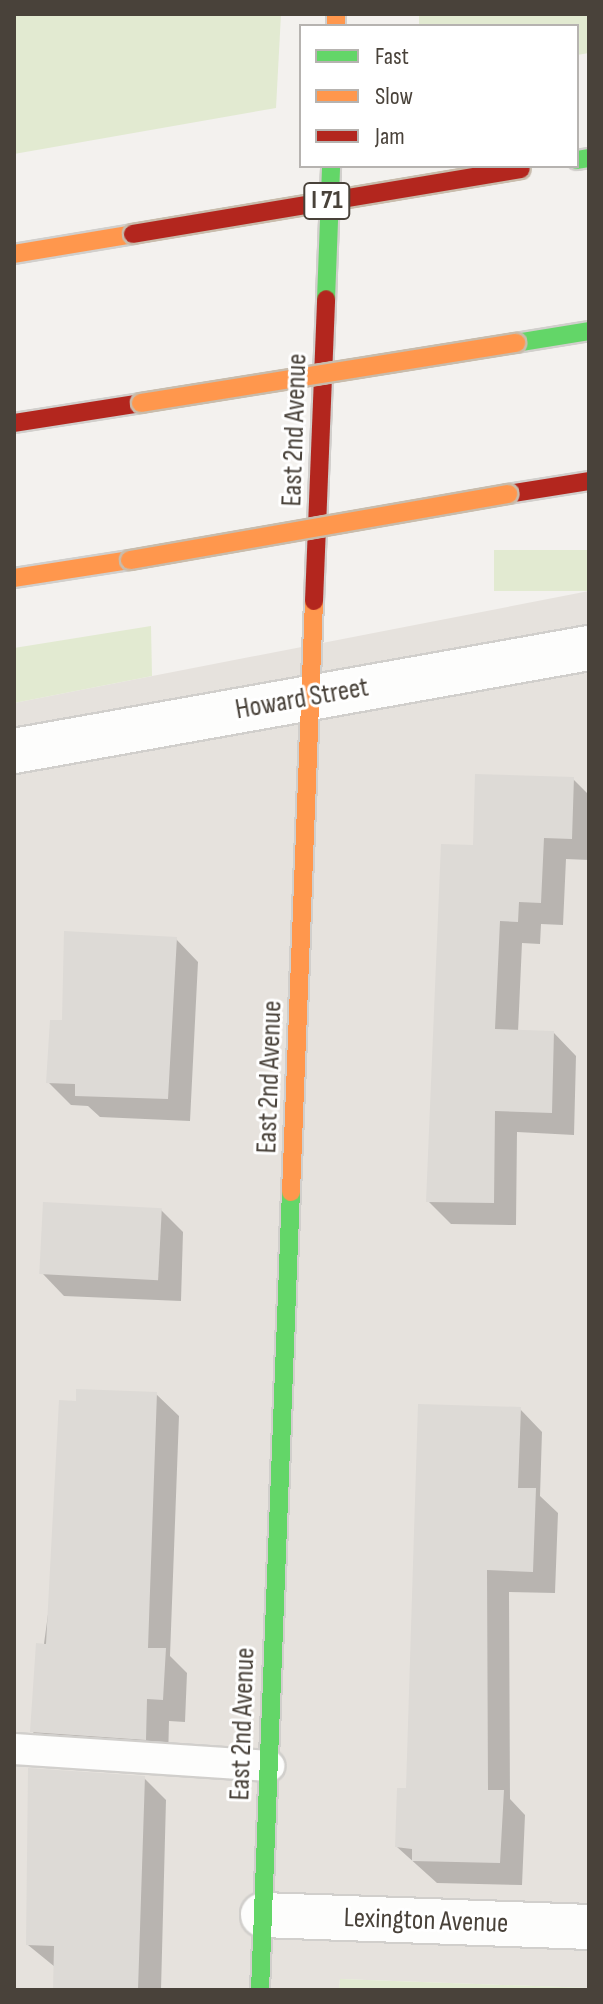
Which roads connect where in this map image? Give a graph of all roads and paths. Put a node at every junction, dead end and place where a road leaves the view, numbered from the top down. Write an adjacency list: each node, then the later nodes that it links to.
1 (331, 168): 9 (main road, East 2nd Avenue)
2 (527, 168): 3 (main road, I 71, bridge)
3 (14, 254)
4 (589, 331): 5 (main road, bridge)
5 (14, 423)
6 (589, 481): 7 (main road, bridge)
7 (14, 578)
8 (589, 648): 9 (street, Howard Street)
9 (314, 697): 10 (street, Howard Street); 12 (main road, East 2nd Avenue)
10 (14, 751)
11 (14, 1749): 12 (lane)
12 (269, 1766): 13 (main road, East 2nd Avenue)
13 (263, 1915): 14 (street, Lexington Avenue); 15 (main road, East 2nd Avenue)
14 (589, 1927)
15 (260, 1990)

